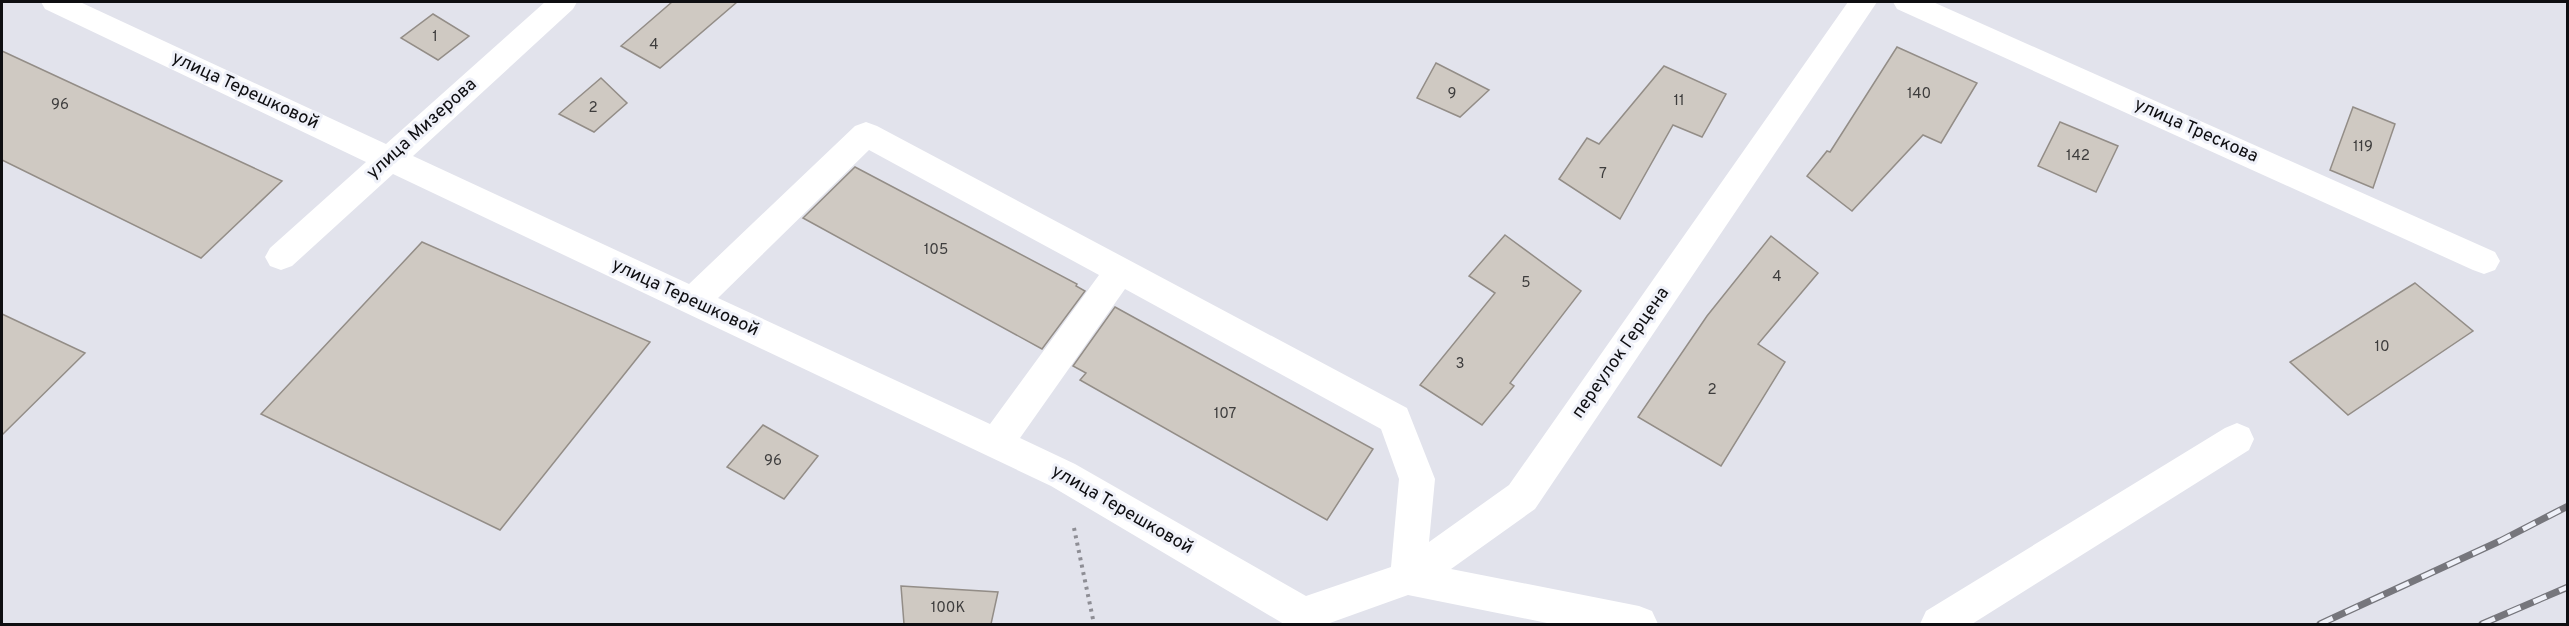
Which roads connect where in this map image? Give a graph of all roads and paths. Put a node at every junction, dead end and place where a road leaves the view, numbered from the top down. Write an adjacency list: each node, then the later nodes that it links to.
1 (55, 2): 5 (street, улица Терешковой)
2 (563, 2): 5 (street, улица Мизерова)
3 (1863, 2): 13 (street, переулок Герцена)
4 (1907, 2): 7 (street, улица Трескова)
5 (389, 159): 6 (street, улица Мизерова); 9 (street, улица Терешковой)
6 (281, 257)
7 (2484, 261)
8 (1120, 271): 9 (street); 11 (street); 13 (street)
9 (693, 301): 11 (street, улица Терешковой)
10 (2237, 439): 17 (street)
11 (996, 443): 12 (street, улица Терешковой)
12 (1063, 475): 14 (street, улица Терешковой); 15 (path)
13 (1408, 578): 14 (street, переулок Герцена); 16 (street)
14 (1303, 615)
15 (1095, 624)
16 (1639, 624)
17 (1939, 624)

